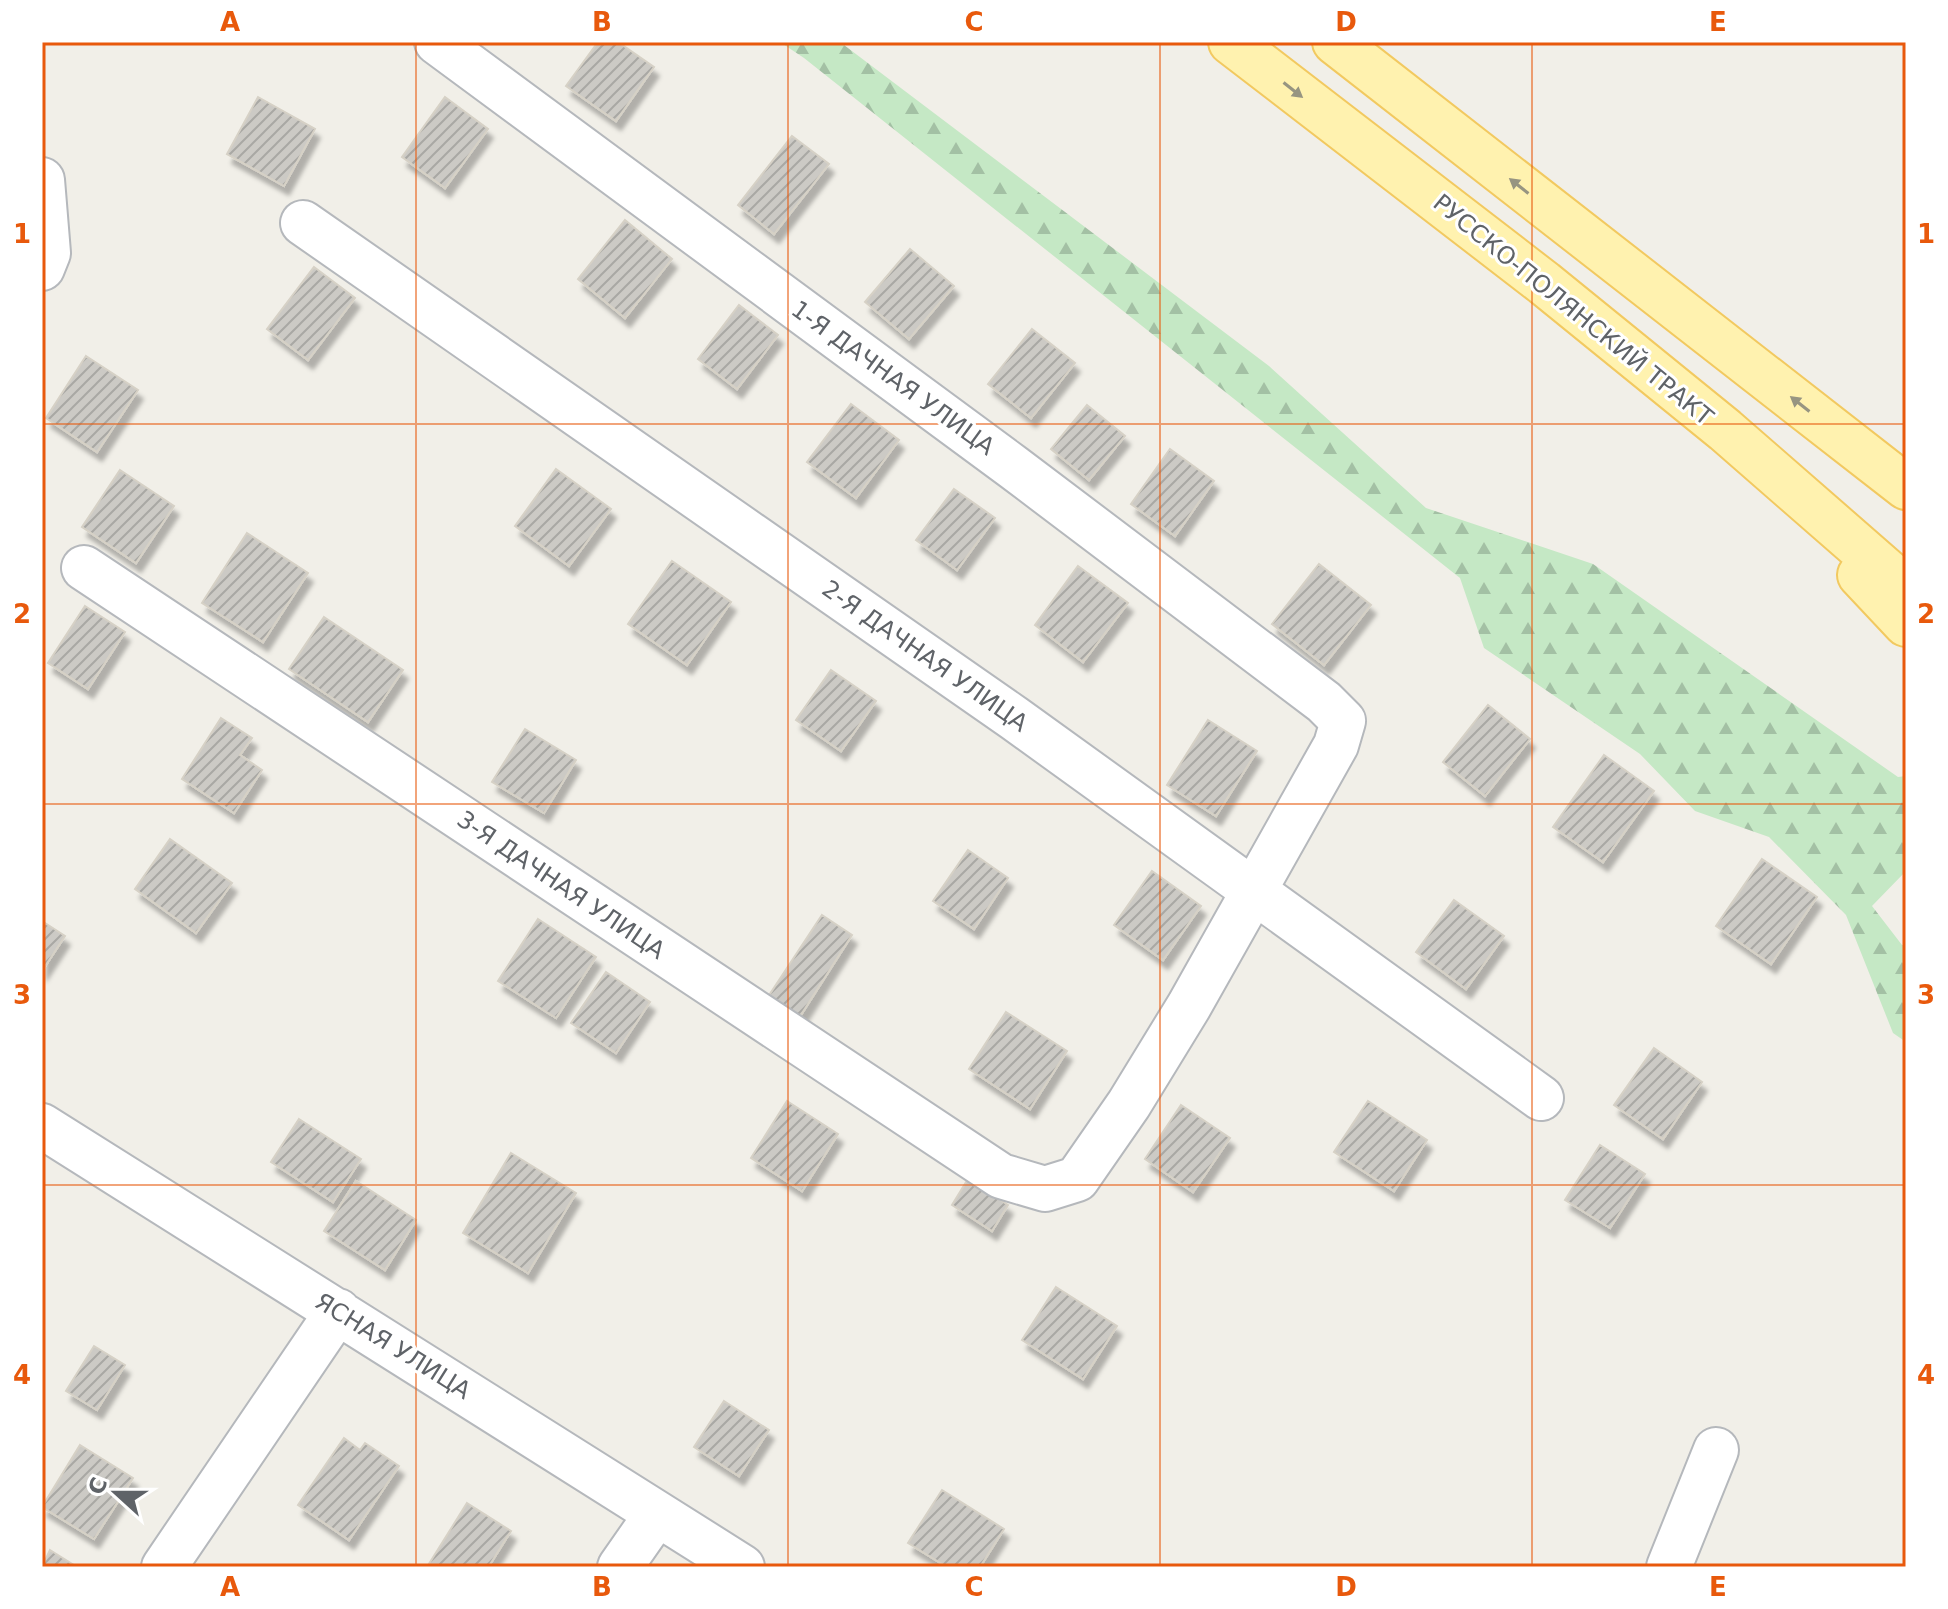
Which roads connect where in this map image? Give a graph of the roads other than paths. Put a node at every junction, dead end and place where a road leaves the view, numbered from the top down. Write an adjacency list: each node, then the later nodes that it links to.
1 (437, 42): 14 (street, 1-Я ДАЧНАЯ УЛИЦА)
2 (1231, 42): 7 (main road, РУССКО-ПОЛЯНСКИЙ ТРАКТ, one-way to 7)
3 (1335, 42): 8 (main road, one-way to 3)
4 (42, 180): 6 (street)
5 (303, 223): 14 (street, 2-Я ДАЧНАЯ УЛИЦА)
6 (42, 268)
7 (1725, 430): 12 (main road, РУССКО-ПОЛЯНСКИЙ ТРАКТ); 13 (main road)
8 (1861, 452): 9 (main road); 10 (main road)
9 (1906, 475)
10 (1906, 487)
11 (84, 568): 14 (street, 3-Я ДАЧНАЯ УЛИЦА)
12 (1906, 588)
13 (1906, 624)
14 (1253, 893): 15 (street, 2-Я ДАЧНАЯ УЛИЦА)
15 (1541, 1098)
16 (42, 1126): 17 (street, ЯСНАЯ УЛИЦА)
17 (338, 1311): 19 (street, ЯСНАЯ УЛИЦА); 20 (street)
18 (1716, 1450): 23 (street)
19 (657, 1514): 21 (street); 22 (street, ЯСНАЯ УЛИЦА)
20 (164, 1567)
21 (620, 1567)
22 (742, 1567)
23 (1669, 1567)

